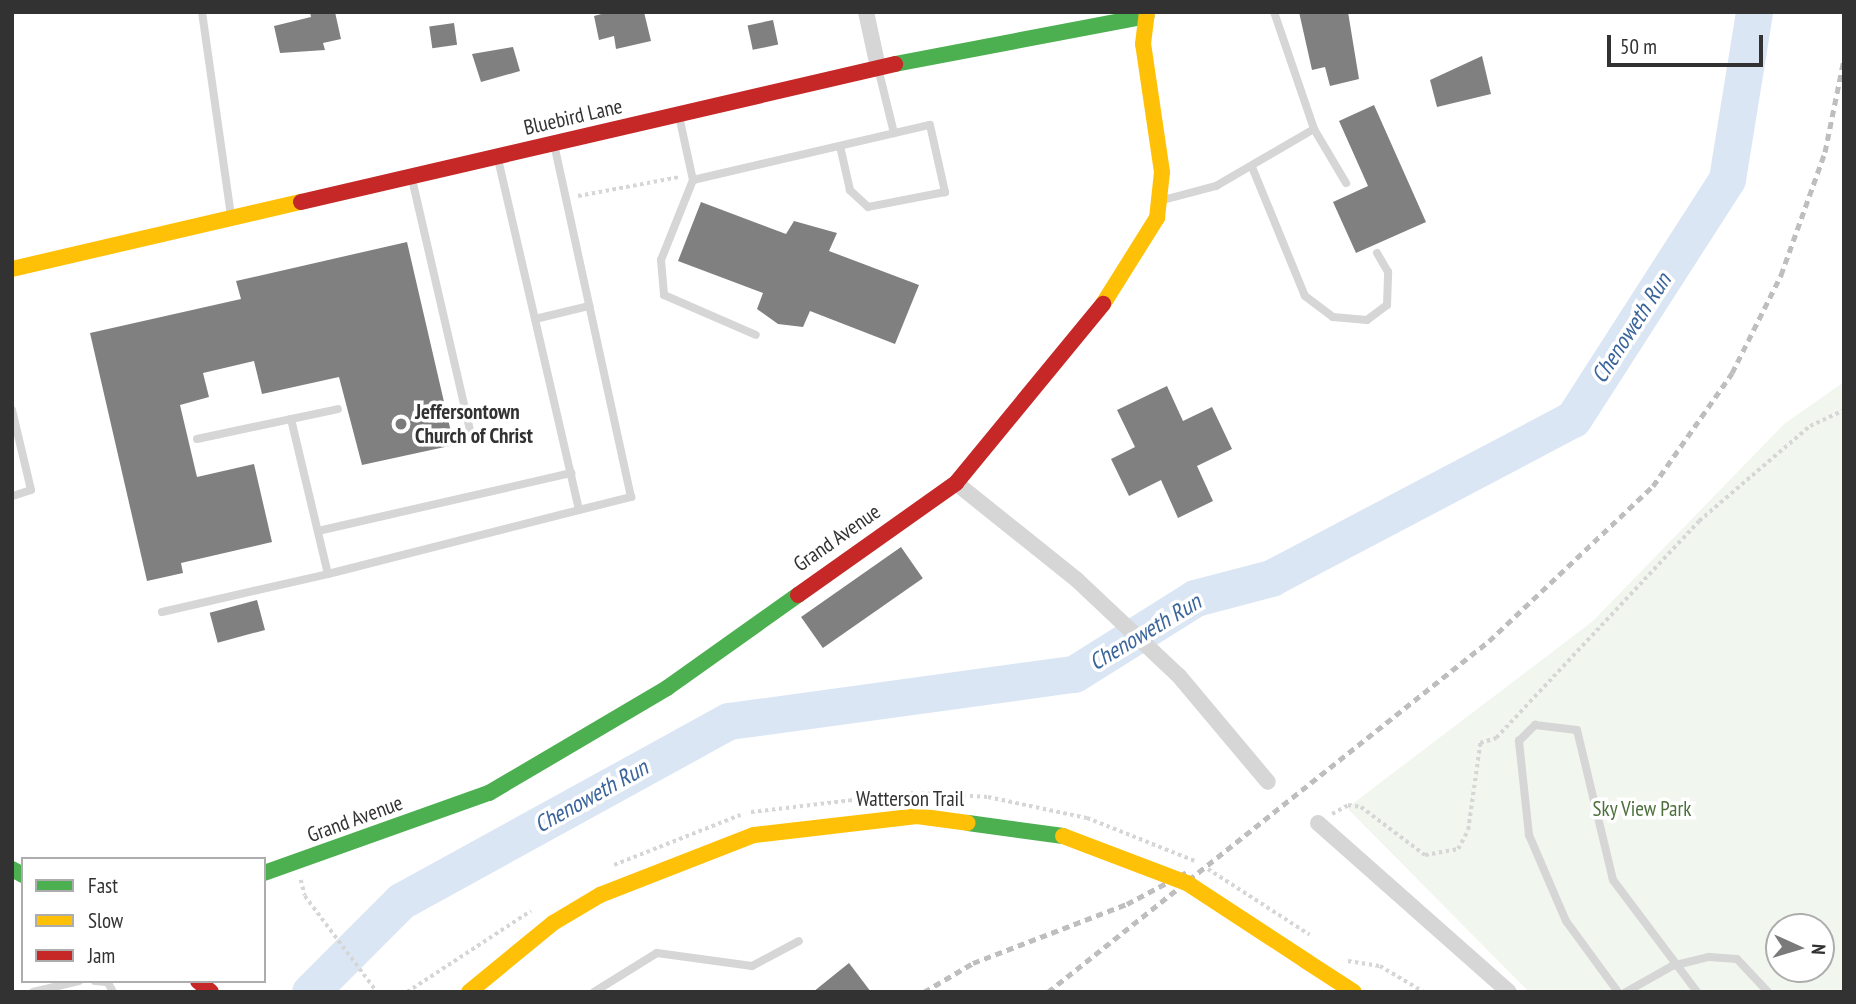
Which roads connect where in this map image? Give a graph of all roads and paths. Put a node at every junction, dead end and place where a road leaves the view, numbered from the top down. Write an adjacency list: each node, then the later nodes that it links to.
1 (202, 12): 18 (lane)
2 (866, 12): 5 (street)
3 (1274, 12): 7 (lane)
4 (1146, 14): 5 (street, Bluebird Lane); 17 (street, Grand Avenue)
5 (878, 67): 6 (street, Bluebird Lane); 8 (lane)
6 (678, 113): 9 (street, Bluebird Lane); 14 (lane)
7 (1314, 129): 12 (lane); 15 (lane)
8 (894, 133): 10 (lane); 10 (lane)
9 (553, 143): 11 (street, Bluebird Lane); 16 (lane)
10 (840, 146): 14 (lane)
11 (497, 156): 13 (street, Bluebird Lane); 22 (lane)
12 (1252, 167): 17 (lane); 19 (lane)
13 (412, 176): 18 (street, Bluebird Lane); 28 (lane)
14 (692, 177): 16 (path); 23 (lane)
15 (1346, 183)
16 (565, 198): 21 (lane)
17 (1160, 200): 31 (street, Grand Avenue)
18 (231, 218): 20 (street, Bluebird Lane)
19 (1377, 253)
20 (12, 269)
21 (589, 306): 22 (lane); 33 (lane)
22 (535, 319): 30 (lane)
23 (756, 335)
24 (338, 409): 27 (lane)
25 (12, 410): 32 (lane)
26 (1844, 410): 38 (path)
27 (291, 419): 29 (lane); 34 (lane)
28 (470, 430)
29 (197, 439)
30 (570, 473): 33 (lane); 34 (lane)
31 (956, 483): 37 (street); 39 (street, Grand Avenue)
32 (12, 496)
33 (579, 510): 35 (lane)
34 (318, 531): 35 (lane)
35 (328, 574): 36 (lane)
36 (162, 612)
37 (1268, 782)
38 (1318, 823): 51 (street)
39 (266, 872)
40 (313, 906): 46 (path)
41 (799, 941): 48 (lane)
42 (1344, 958): 50 (path)
43 (1672, 966): 52 (lane); 53 (lane); 54 (lane); 55 (lane)
44 (66, 988): 45 (lane)
45 (33, 992)
46 (377, 992)
47 (469, 992): 49 (street, Watterson Trail, bridge)
48 (594, 992)
49 (1354, 992)
50 (1424, 992)
51 (1509, 992)
52 (1618, 992)
53 (1626, 992)
54 (1697, 992)
55 (1768, 992)

